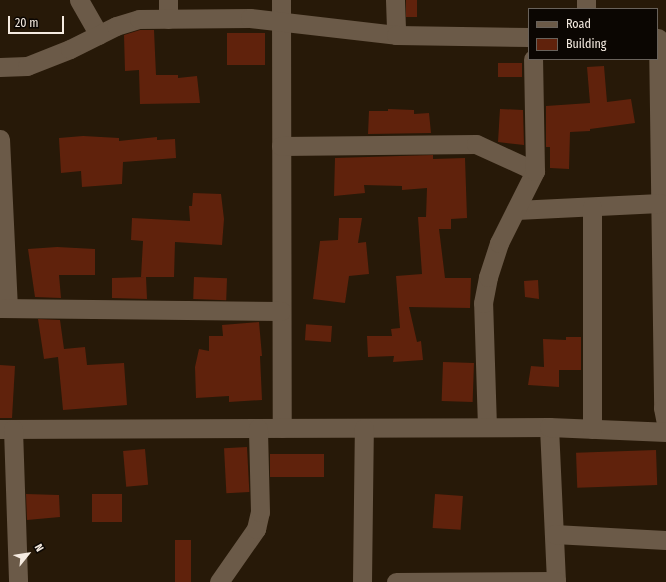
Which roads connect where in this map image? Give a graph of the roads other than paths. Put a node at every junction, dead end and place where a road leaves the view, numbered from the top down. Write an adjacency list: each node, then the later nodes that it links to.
1 (79, 0): 7 (street)
2 (168, 0): 5 (street)
3 (281, 0): 6 (street)
4 (395, 0): 8 (street)
5 (168, 19): 6 (street); 7 (street)
6 (281, 21): 8 (street); 14 (street)
7 (99, 34): 12 (street)
8 (396, 35): 9 (street)
9 (528, 37)
10 (660, 38): 16 (street)
11 (533, 60): 15 (street)
12 (0, 67)
13 (0, 139): 19 (street)
14 (281, 146): 15 (street); 20 (street)
15 (534, 171): 18 (street)
16 (660, 203): 17 (street); 21 (street)
17 (592, 207): 18 (street); 28 (street)
18 (516, 210): 22 (street)
19 (4, 308): 20 (street)
20 (281, 311): 25 (street)
21 (666, 423)
22 (487, 427): 23 (street); 26 (street)
23 (549, 427): 28 (street); 30 (street)
24 (258, 428): 25 (street); 27 (street); 34 (street)
25 (282, 428): 26 (street)
26 (364, 428): 35 (street)
27 (7, 429): 33 (street)
28 (592, 429): 29 (street)
29 (666, 432)
30 (554, 534): 31 (street); 32 (street)
31 (666, 540)
32 (556, 581): 36 (street)
33 (18, 582)
34 (219, 582)
35 (362, 582)
36 (396, 582)

